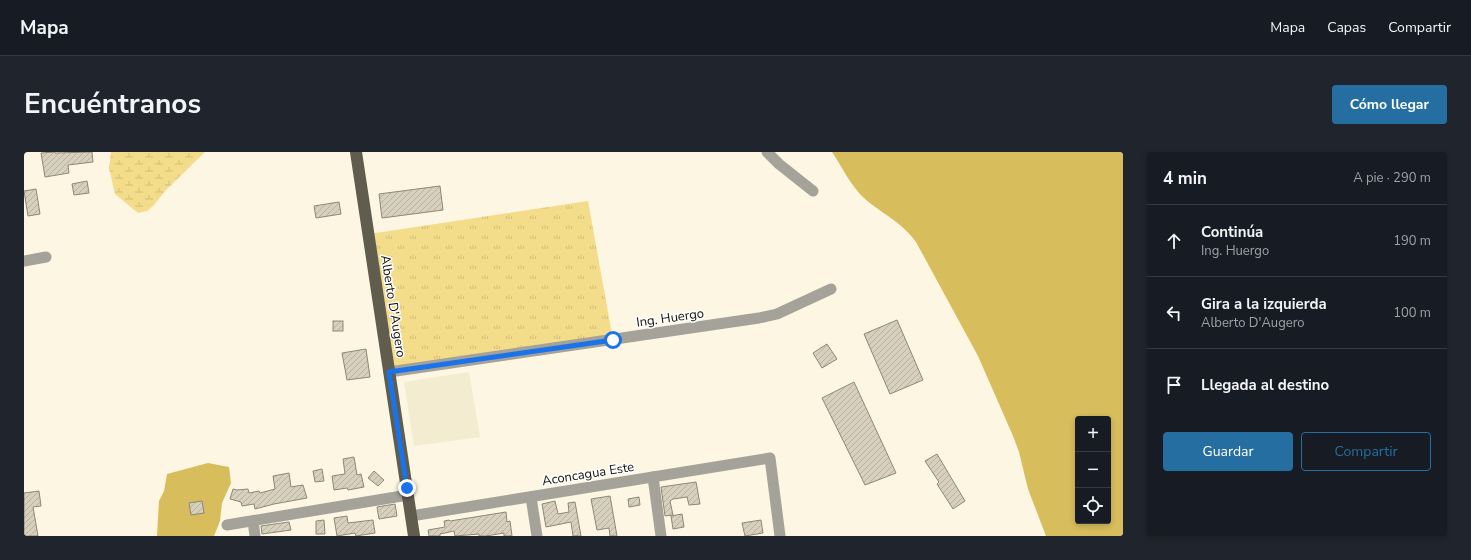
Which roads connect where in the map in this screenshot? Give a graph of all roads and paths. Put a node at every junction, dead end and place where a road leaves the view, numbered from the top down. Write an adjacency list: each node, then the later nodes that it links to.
1 (356, 152): 7 (main road, Alberto D'Augero)
2 (767, 152): 3 (street)
3 (813, 191)
4 (46, 258): 5 (street)
5 (24, 261)
6 (831, 289): 7 (street, Ing. Huergo)
7 (389, 372): 9 (main road, Alberto D'Augero)
8 (653, 477): 10 (street, Aconcagua Este); 17 (street); 18 (street, Aconcagua Este)
9 (408, 495): 11 (main road, Alberto D'Augero); 12 (street)
10 (531, 497): 11 (street, Aconcagua Este); 16 (street)
11 (411, 516): 15 (main road, Alberto D'Augero)
12 (253, 521): 13 (street); 14 (street)
13 (227, 525)
14 (255, 536)
15 (414, 536)
16 (537, 536)
17 (661, 536)
18 (780, 536)

